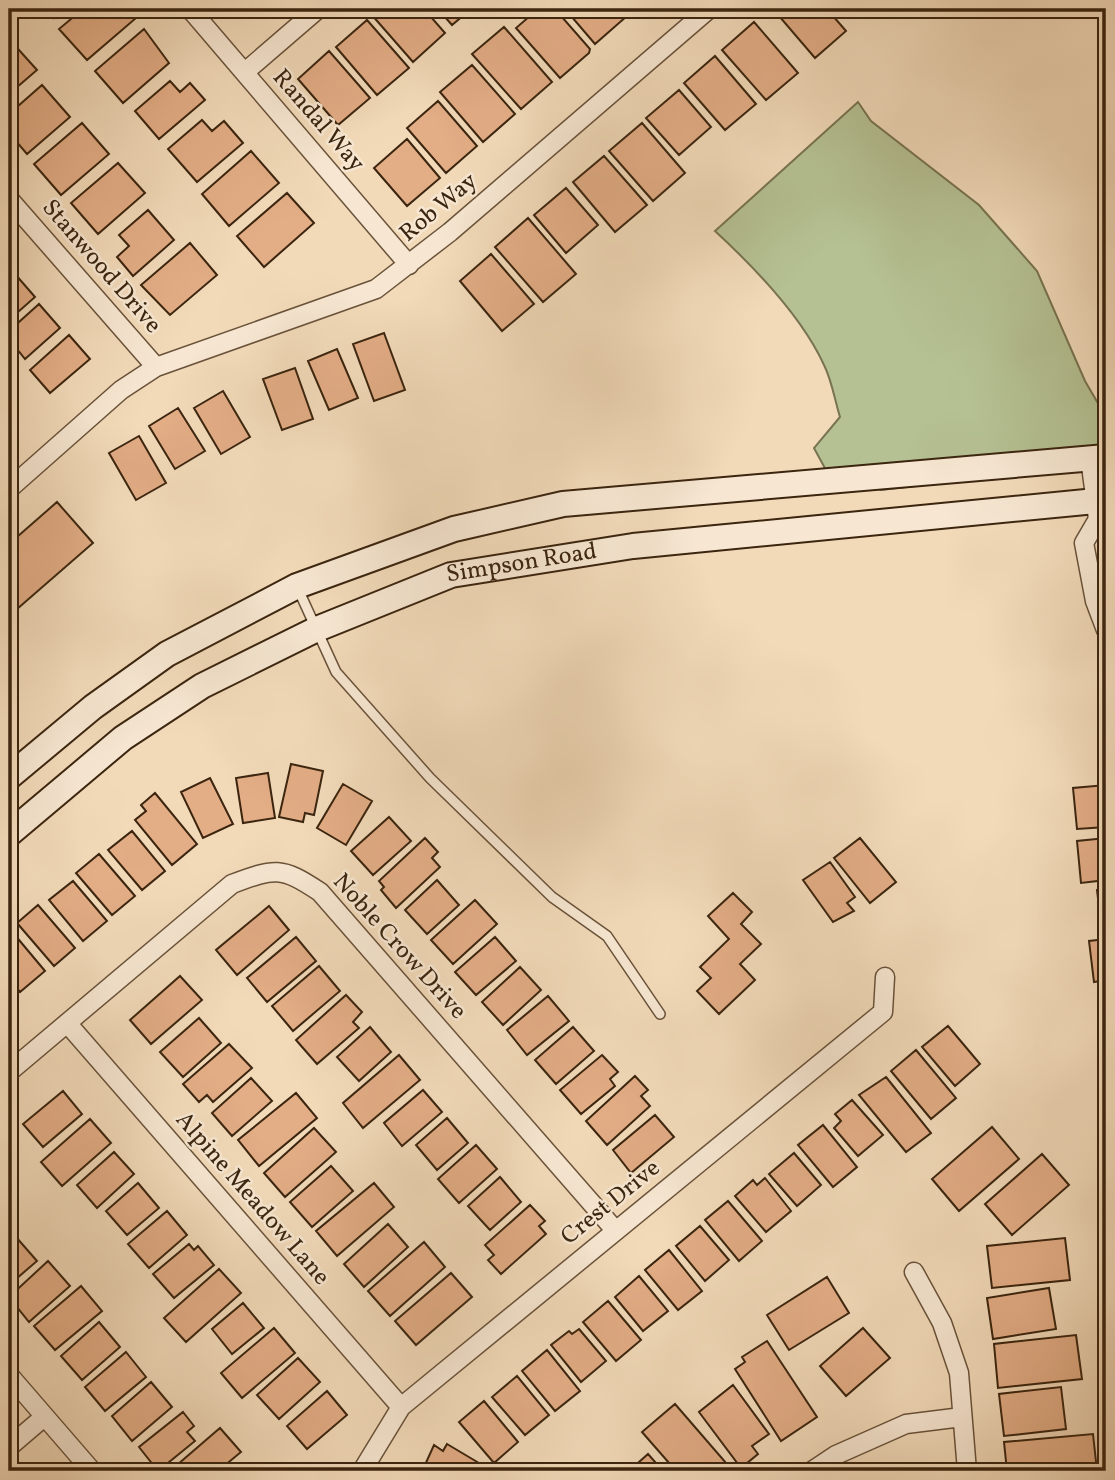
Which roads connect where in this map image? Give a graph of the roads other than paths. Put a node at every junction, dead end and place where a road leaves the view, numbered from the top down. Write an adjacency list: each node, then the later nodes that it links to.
1 (190, 9): 4 (street, Randal Way)
2 (318, 9): 4 (street)
3 (709, 9): 6 (street, Rob Way)
4 (244, 72): 6 (street, Randal Way)
5 (9, 198): 7 (street, Stanwood Drive)
6 (409, 265): 7 (street, Rob Way)
7 (156, 367): 9 (street, Rob Way)
8 (1098, 457): 10 (street); 11 (main road, Simpson Road)
9 (9, 489)
10 (1101, 512): 12 (main road, Simpson Road); 13 (street)
11 (297, 586): 12 (lane); 14 (main road, Simpson Road)
12 (317, 629): 15 (main road, Simpson Road); 17 (lane)
13 (1106, 630)
14 (9, 778)
15 (9, 834)
16 (885, 976): 20 (street, Crest Drive)
17 (660, 1014)
18 (67, 1023): 19 (street, Noble Crow Drive); 20 (street, Noble Crow Drive); 23 (street, Alpine Meadow Lane)
19 (9, 1072)
20 (615, 1230): 23 (street, Crest Drive)
21 (914, 1272): 25 (street)
22 (9, 1375): 24 (street)
23 (401, 1407): 28 (street, Crest Drive)
24 (44, 1417): 26 (street); 27 (street)
25 (962, 1417): 29 (street); 30 (street)
26 (9, 1447)
27 (92, 1471)
28 (362, 1471)
29 (812, 1471)
30 (967, 1471)

